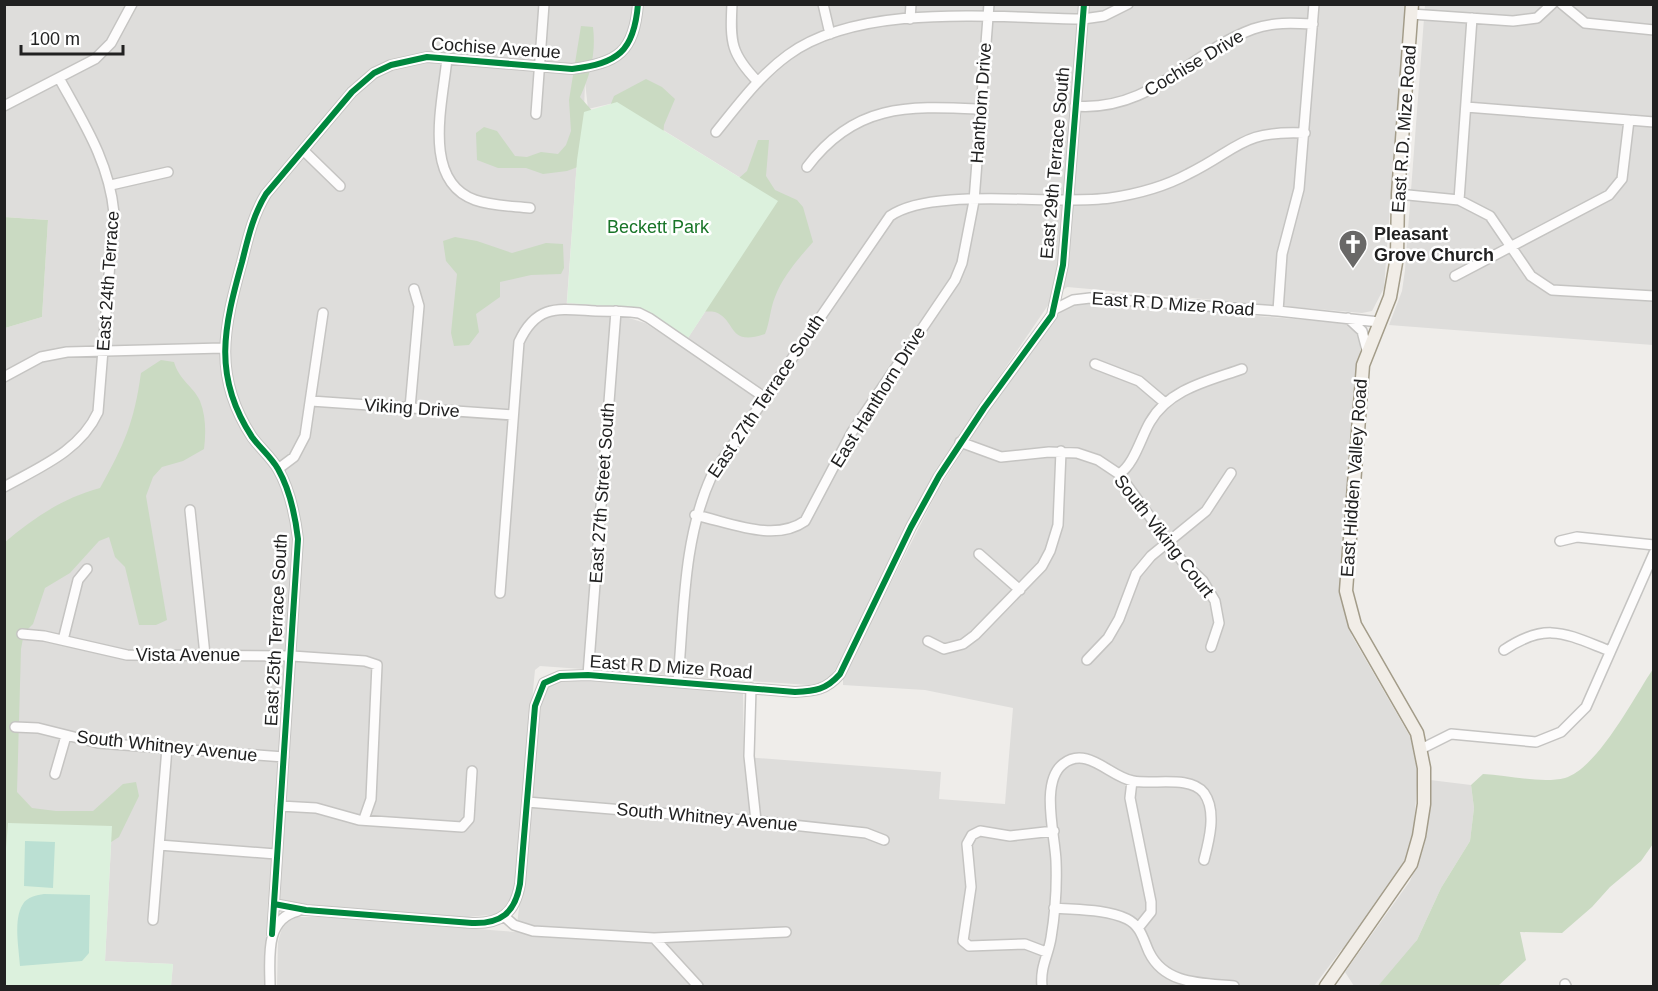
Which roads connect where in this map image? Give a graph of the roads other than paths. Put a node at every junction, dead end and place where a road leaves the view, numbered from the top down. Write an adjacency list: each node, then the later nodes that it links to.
1 (132, 4): 23 (street)
2 (544, 4): 22 (street)
3 (638, 4): 22 (street, Cochise Avenue)
4 (732, 4): 24 (street)
5 (823, 4): 20 (street)
6 (911, 4): 14 (street)
7 (989, 4): 15 (street, Hanthorn Drive)
8 (1084, 4): 17 (street, East 29th Terrace South)
9 (1128, 4): 17 (street)
10 (1314, 4): 18 (street)
11 (1552, 4): 16 (street)
12 (1562, 4): 19 (street)
13 (1412, 9): 16 (street); 39 (main road, East R.D. Mize Road)
14 (910, 18): 15 (street); 20 (street)
15 (987, 18): 17 (street); 28 (street, Hanthorn Drive)
16 (1472, 18): 27 (street)
17 (1083, 19): 26 (street, East 29th Terrace South)
18 (1313, 24): 26 (street, Cochise Drive); 33 (street)
19 (1653, 30)
20 (830, 34): 24 (street)
21 (447, 58): 22 (street, Cochise Avenue); 34 (street, Cochise Avenue); 43 (street)
22 (539, 65): 29 (street)
23 (58, 78): 25 (street); 37 (street, East 24th Terrace)
24 (758, 82): 32 (street)
25 (4, 106)
26 (1075, 106): 42 (street, East 29th Terrace South)
27 (1466, 107): 30 (street); 40 (street)
28 (980, 109): 35 (street); 41 (street, Hanthorn Drive)
29 (536, 114)
30 (1629, 120): 31 (street); 44 (street)
31 (1653, 122)
32 (716, 132)
33 (1305, 133): 42 (street, East 27th Terrace South); 50 (street)
34 (303, 150): 38 (street); 54 (street, East 25th Terrace South)
35 (807, 167)
36 (168, 172): 37 (street)
37 (111, 185): 55 (street, East 24th Terrace)
38 (340, 186)
39 (1398, 194): 40 (street); 53 (main road, East R.D. Mize Road)
40 (1459, 200): 44 (street)
41 (974, 201): 42 (street, East 27th Terrace South); 60 (street, East 27th Terrace South); 72 (street, East Hanthorn Drive)
42 (1068, 201): 48 (street, East 29th Terrace South)
43 (530, 208)
44 (1513, 248): 45 (street); 47 (street)
45 (1455, 276)
46 (414, 289): 63 (street)
47 (1653, 296)
48 (1053, 310): 50 (street, East R D Mize Road); 65 (street, East R D Mize Road)
49 (616, 311): 60 (street); 64 (street); 90 (street, East 27th Street South)
50 (1278, 311): 52 (street, East R D Mize Road)
51 (323, 313): 61 (street)
52 (1348, 318): 53 (street, East R D Mize Road); 56 (street)
53 (1379, 322): 56 (main road, East Hidden Valley Road)
54 (223, 348): 55 (street); 67 (street, East 25th Terrace South)
55 (104, 350): 59 (street); 70 (street, East 24th Terrace)
56 (1367, 350): 96 (main road, East Hidden Valley Road)
57 (1095, 364): 62 (street)
58 (1242, 369): 62 (street)
59 (4, 377)
60 (764, 397): 72 (street, East 27th Terrace South)
61 (311, 401): 63 (street, Viking Drive); 67 (street)
62 (1165, 403): 69 (street)
63 (410, 408): 64 (street, Viking Drive)
64 (512, 415): 80 (street)
65 (960, 442): 66 (street, South Viking Court); 92 (street, East R D Mize Road)
66 (1061, 451): 69 (street, South Viking Court); 79 (street)
67 (278, 469): 88 (street, East 25th Terrace South)
68 (1231, 473): 74 (street)
69 (1119, 474): 74 (street, South Viking Court)
70 (4, 487)
71 (190, 510): 87 (street)
72 (695, 515): 91 (street, East 27th Terrace South)
73 (1560, 541): 75 (street)
74 (1169, 543): 84 (street, South Viking Court); 89 (street)
75 (1653, 545)
76 (979, 554): 79 (street)
77 (1653, 554): 86 (street)
78 (87, 570): 82 (street)
79 (1020, 590): 83 (street)
80 (500, 593)
81 (22, 634): 82 (street, Vista Avenue)
82 (63, 640): 87 (street, Vista Avenue)
83 (928, 641)
84 (1211, 647)
85 (1504, 650): 86 (street)
86 (1610, 651): 96 (street)
87 (205, 655): 88 (street, Vista Avenue)
88 (292, 657): 97 (street, East 25th Terrace South); 103 (street, Vista Avenue)
89 (1087, 660)
90 (588, 675): 91 (street, East R D Mize Road); 101 (street, East R D Mize Road)
91 (678, 681): 92 (street, East R D Mize Road)
92 (752, 688): 104 (street)
93 (15, 727): 94 (street, South Whitney Avenue)
94 (66, 736): 95 (street, South Whitney Avenue); 99 (street)
95 (166, 748): 97 (street, South Whitney Avenue); 107 (street)
96 (1421, 749): 124 (main road, East Hidden Valley Road)
97 (284, 757): 102 (street, East 25th Terrace South)
98 (472, 771): 103 (street)
99 (55, 774)
100 (1132, 781): 105 (street); 109 (street); 115 (street)
101 (527, 802): 104 (street, South Whitney Avenue); 113 (street, East R D Mize Road)
102 (280, 806): 103 (street); 108 (street, East 25th Terrace South)
103 (364, 819)
104 (756, 820): 106 (street, South Whitney Avenue)
105 (1054, 831): 111 (street); 119 (street)
106 (885, 840)
107 (159, 845): 108 (street); 114 (street)
108 (276, 854): 110 (street, East 25th Terrace South)
109 (1204, 860)
110 (274, 904): 112 (street); 117 (street, East 25th Terrace South)
111 (1054, 908): 115 (street); 119 (street)
112 (306, 910): 113 (street); 117 (street)
113 (505, 917): 118 (street)
114 (153, 920)
115 (1138, 927): 123 (street)
116 (786, 932): 118 (street)
117 (272, 934): 120 (street)
118 (654, 938): 121 (street)
119 (1046, 952): 122 (street)
120 (270, 987)
121 (698, 987)
122 (1042, 987)
123 (1234, 987)
124 (1326, 987)

